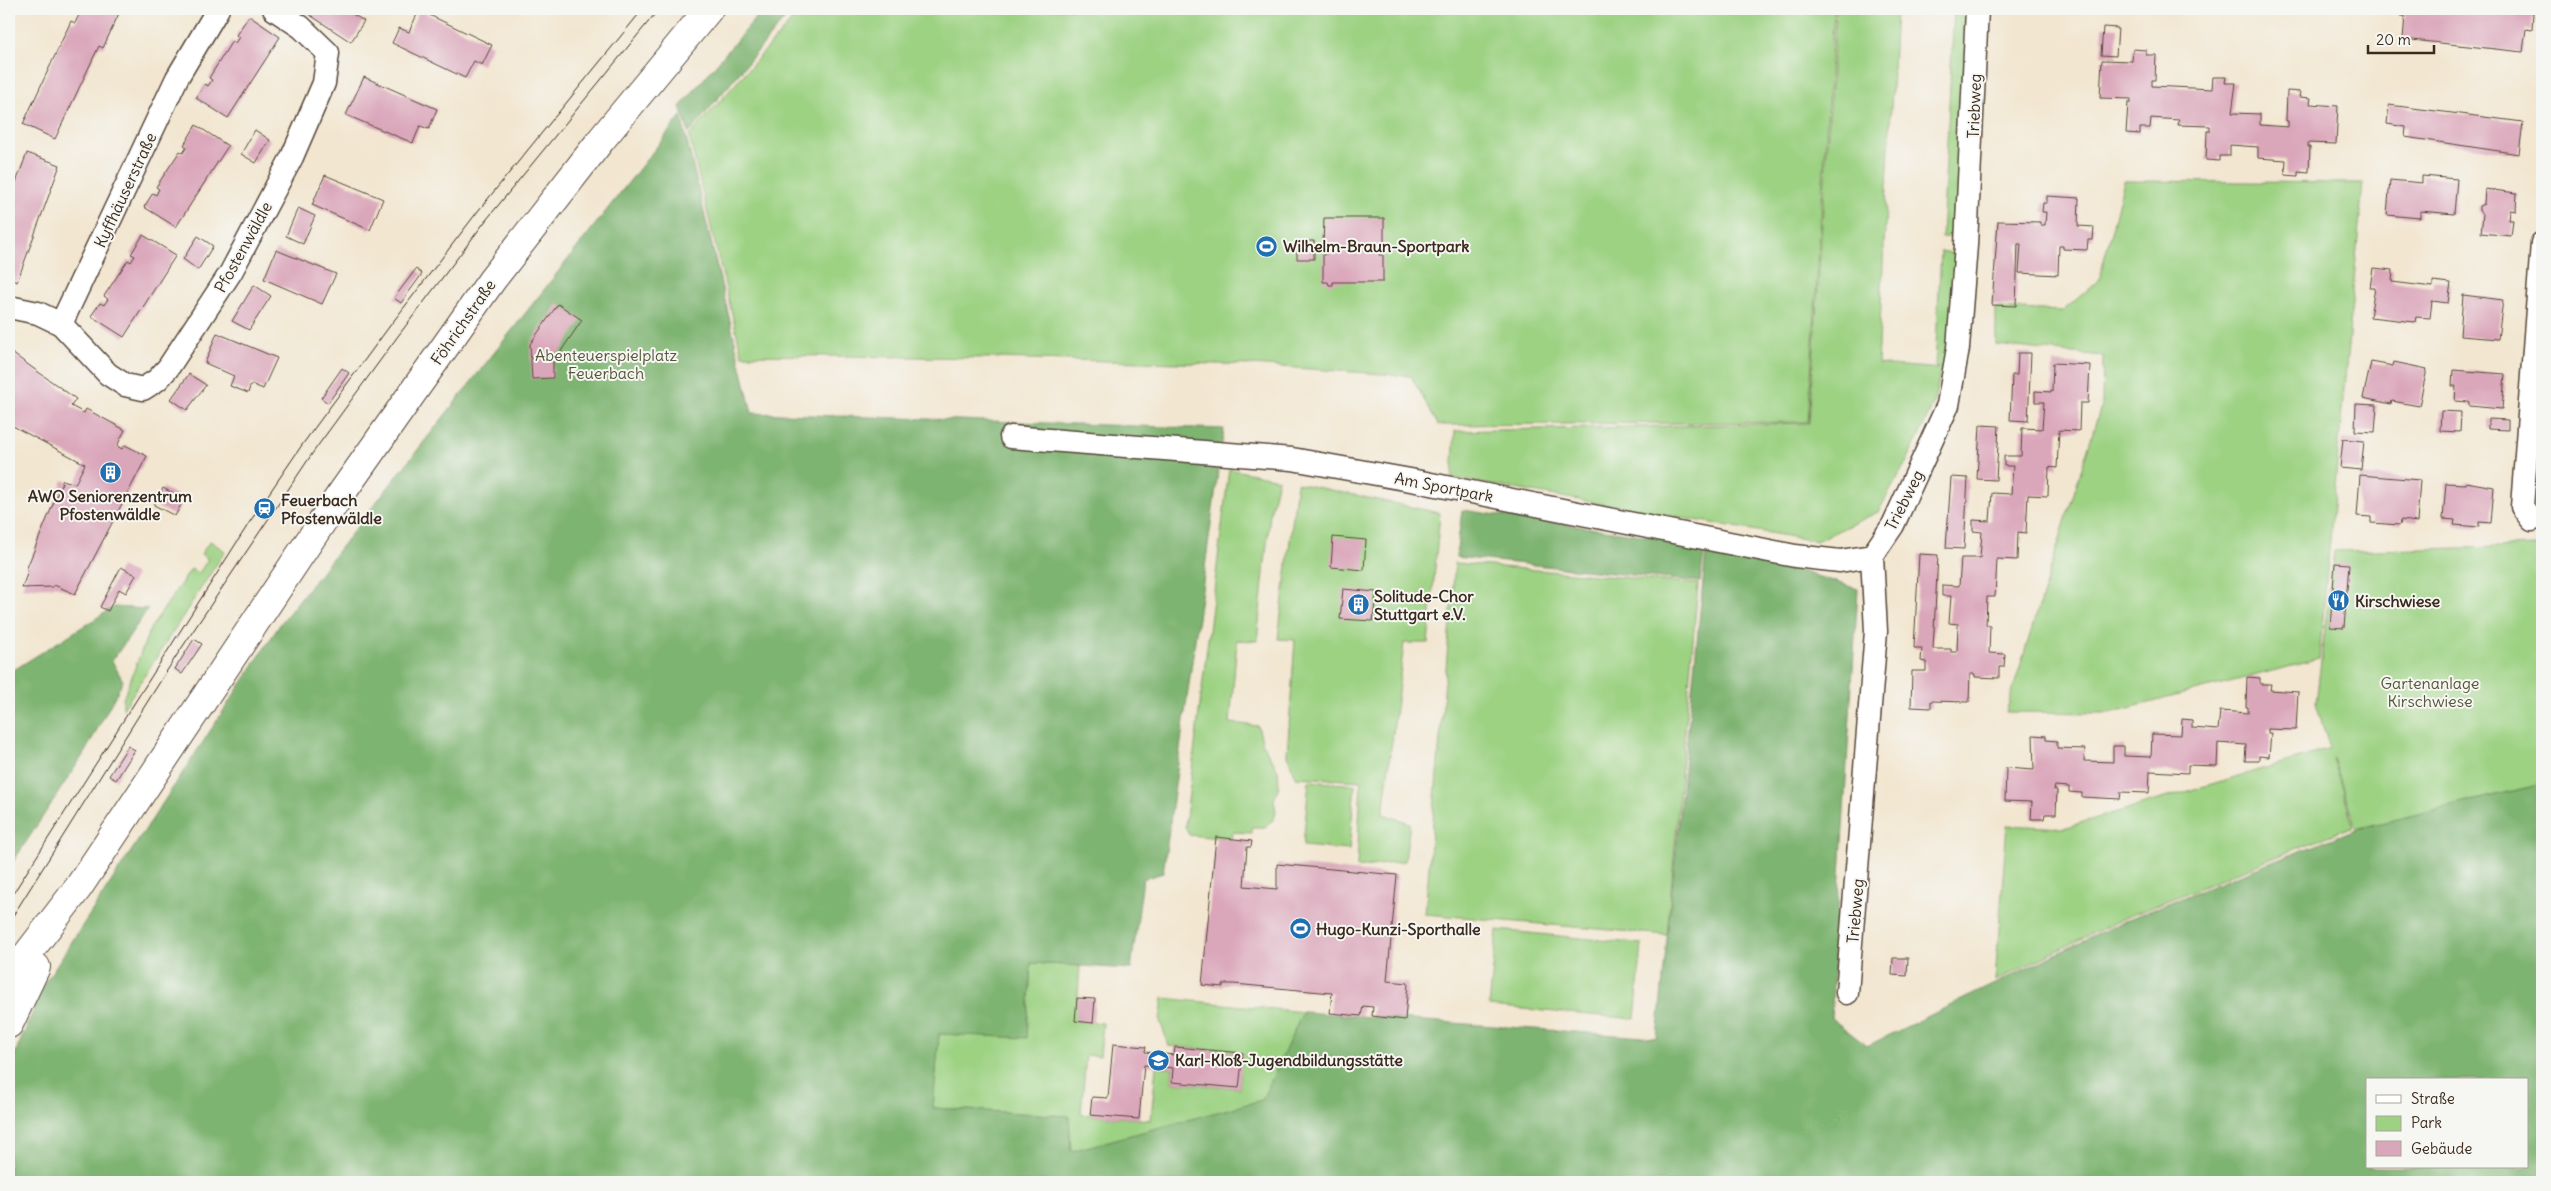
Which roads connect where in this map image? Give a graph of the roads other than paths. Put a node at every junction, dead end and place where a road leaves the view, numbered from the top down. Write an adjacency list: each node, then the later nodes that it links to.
1 (218, 9): 7 (street, Kyffhäuserstraße)
2 (274, 9): 7 (street, Pfostenwäldle)
3 (709, 9): 11 (main road, Föhrichstraße)
4 (1977, 9): 10 (street, Triebweg)
5 (2542, 243): 9 (street)
6 (9, 307): 7 (street)
7 (61, 324)
8 (1011, 437): 10 (street, Am Sportpark)
9 (2532, 520)
10 (1872, 556): 13 (street, Triebweg)
11 (78, 888): 12 (main road); 14 (main road)
12 (9, 984)
13 (1847, 993)
14 (9, 1024)

